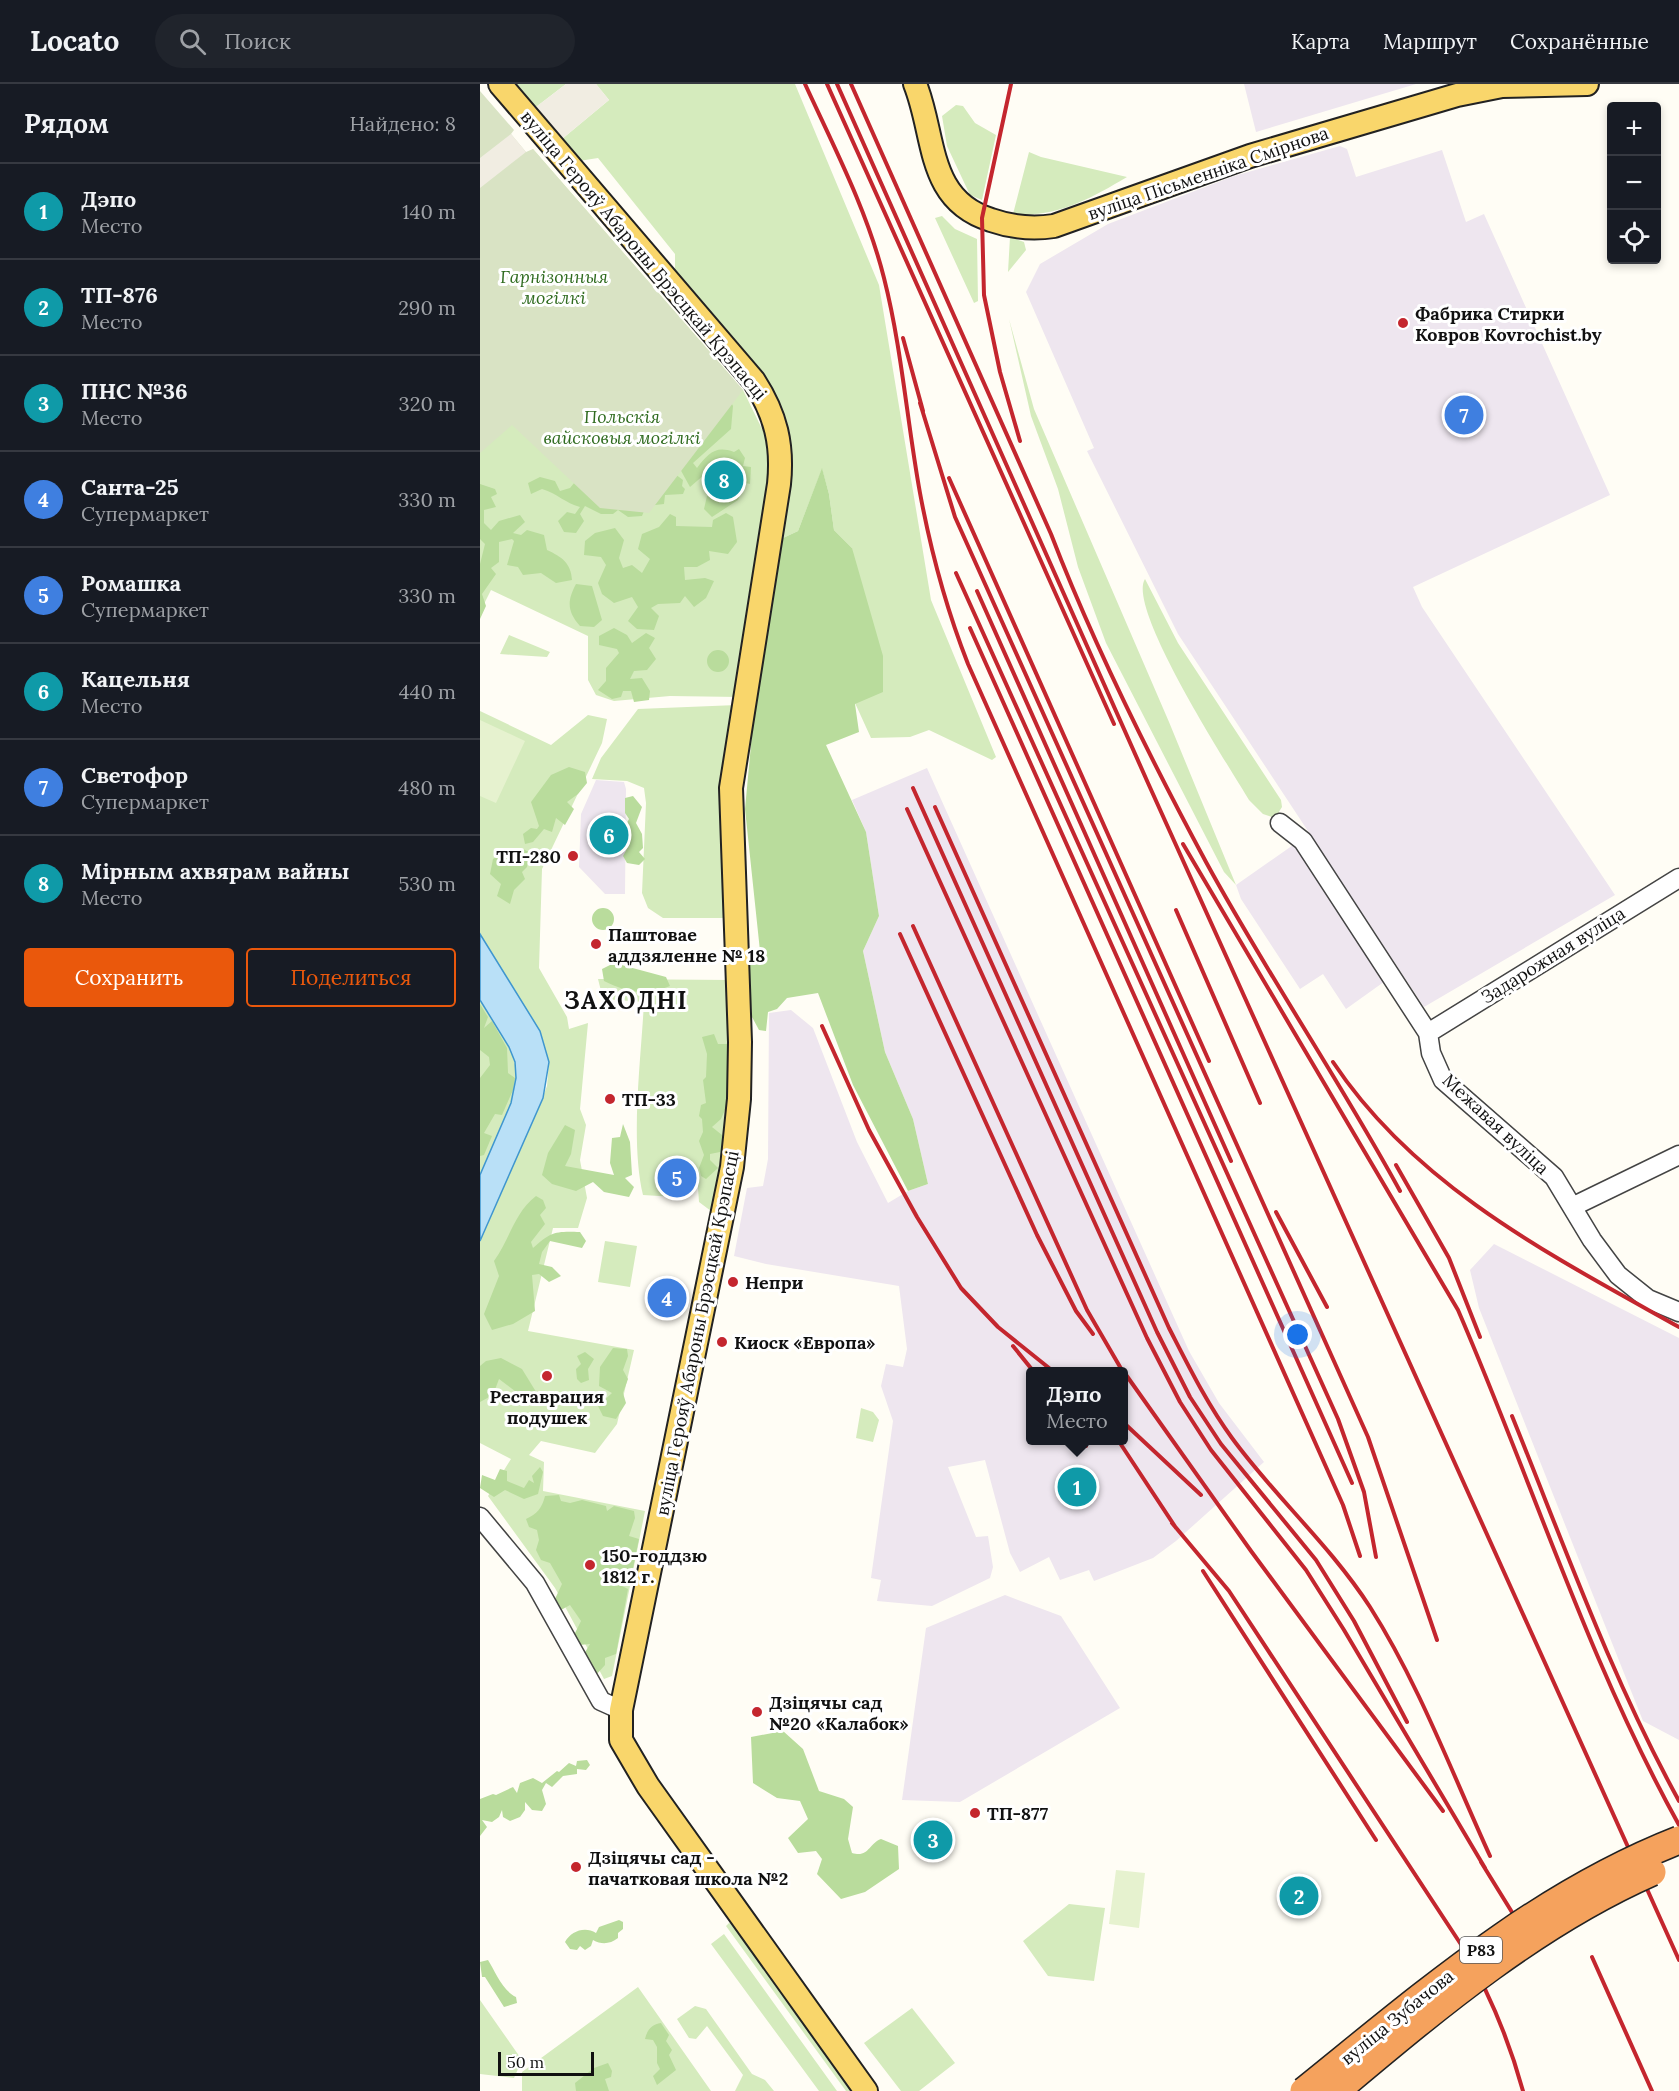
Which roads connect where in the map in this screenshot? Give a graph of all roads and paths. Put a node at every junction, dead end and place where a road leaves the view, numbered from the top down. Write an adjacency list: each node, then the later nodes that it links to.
1 (500, 84): 11 (main road, вуліца Герояў Абароны Брэсцкай Крэпасці)
2 (915, 84): 3 (main road, вуліца Пісьменніка Смірнова)
3 (1587, 84)
4 (1280, 823): 6 (street, Межавая вуліца)
5 (1679, 878): 6 (street, Задарожная вуліца)
6 (1428, 1033): 8 (street, Межавая вуліца)
7 (1679, 1155): 8 (street)
8 (1574, 1206): 9 (street, Межавая вуліца)
9 (1679, 1312)
10 (480, 1517): 11 (street)
11 (621, 1710): 14 (main road, вуліца Герояў Абароны Брэсцкай Крэпасці)
12 (1679, 1840): 15 (highway, вуліца Зубачова / Р83, bridge)
13 (1679, 1860): 16 (highway, вуліца Зубачова / Р83, bridge)
14 (866, 2091)
15 (1304, 2091)
16 (1336, 2091)

